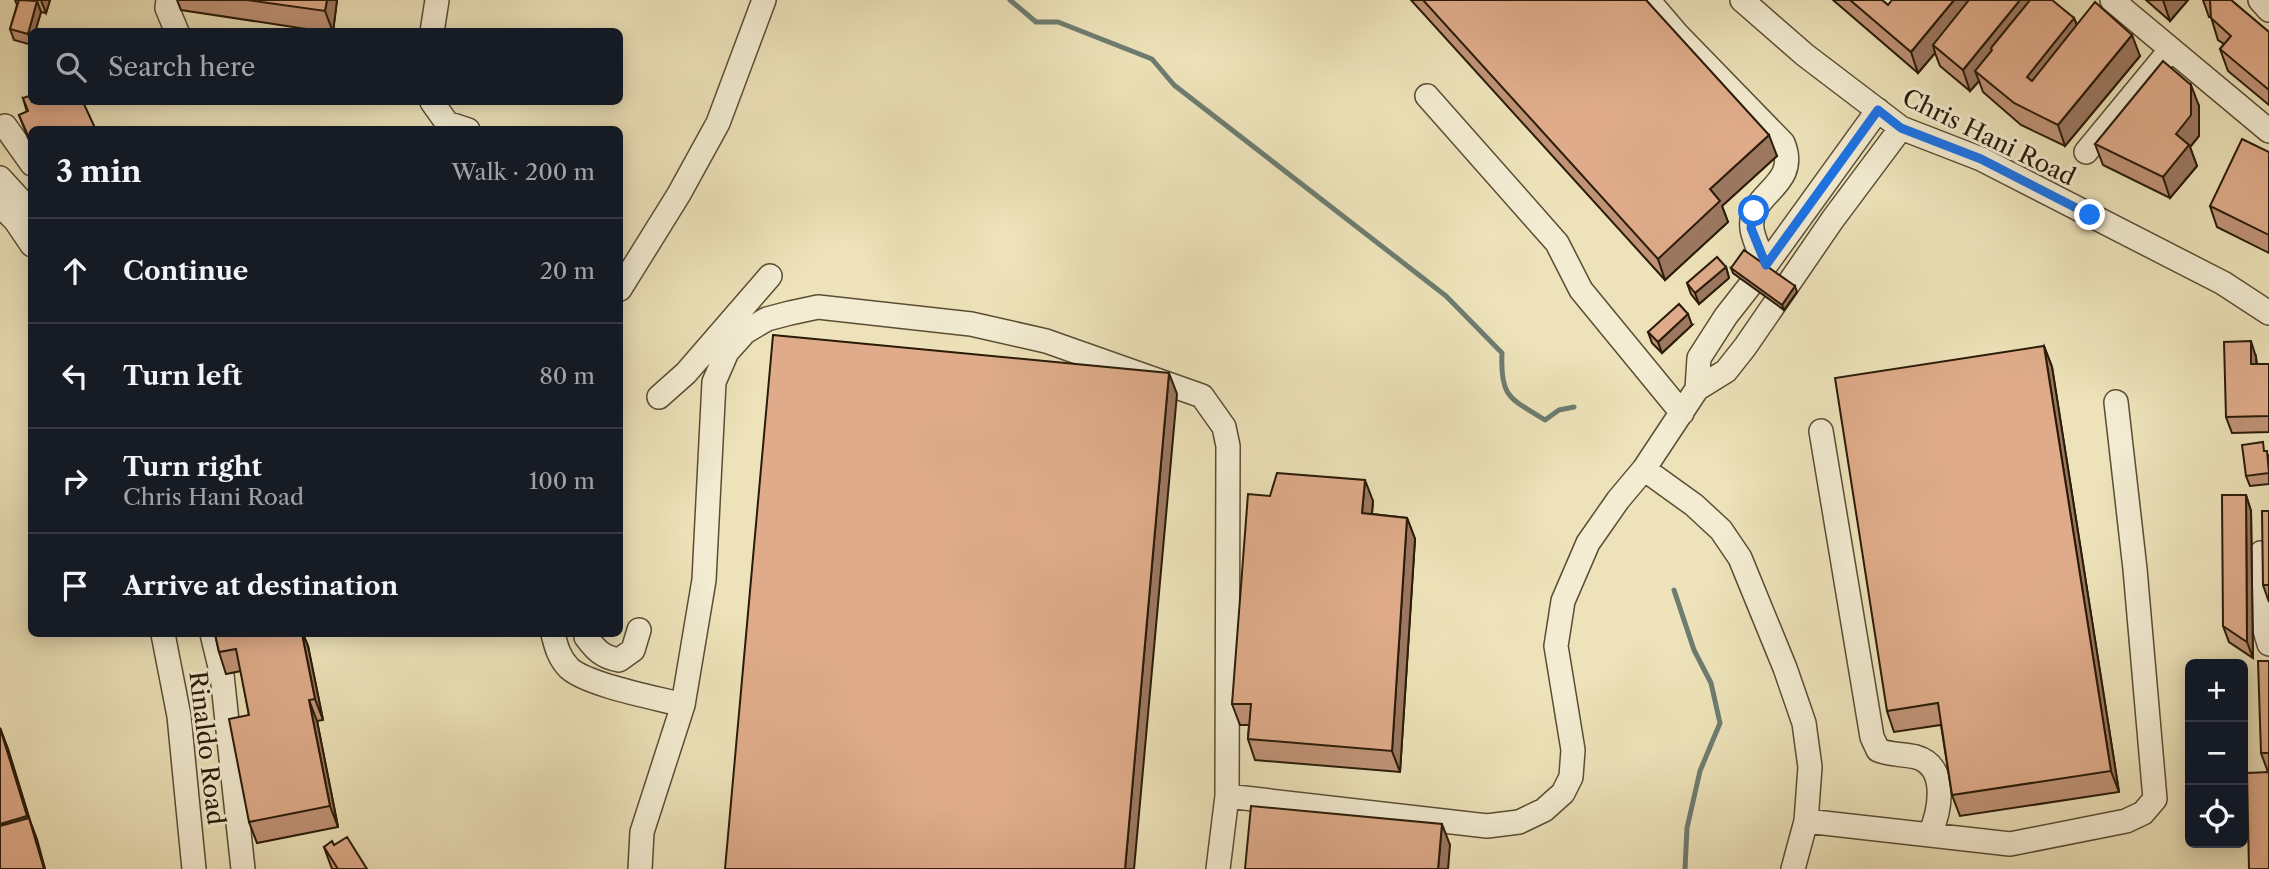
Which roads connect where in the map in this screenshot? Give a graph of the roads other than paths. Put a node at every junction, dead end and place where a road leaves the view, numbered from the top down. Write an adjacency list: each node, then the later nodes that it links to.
1 (168, 0): 9 (street)
2 (437, 0): 10 (street)
3 (764, 0): 27 (street)
4 (1648, 0): 25 (street)
5 (1742, 0): 14 (street, Chris Hani Road)
6 (2112, 0): 11 (street)
7 (2260, 0): 8 (street)
8 (2269, 10)
9 (175, 28)
10 (433, 28)
11 (2171, 49): 18 (street); 19 (street)
12 (1427, 96): 32 (street)
13 (435, 105): 16 (street)
14 (1878, 110): 17 (street, Chris Hani Road); 25 (street)
15 (5, 126): 20 (street)
16 (452, 126)
17 (1901, 128): 28 (street, Chris Hani Road); 29 (street)
18 (2269, 131)
19 (2086, 152)
20 (28, 158)
21 (0, 178): 23 (street)
22 (0, 205): 24 (street)
23 (28, 210)
24 (28, 240)
25 (1766, 265): 29 (street)
26 (770, 276): 30 (street)
27 (623, 284)
28 (2269, 313)
29 (1697, 389): 32 (street)
30 (659, 397)
31 (2116, 402): 47 (street)
32 (1682, 414): 34 (street)
33 (1821, 431): 47 (street)
34 (1644, 469): 45 (street); 46 (street)
35 (2261, 553): 42 (street)
36 (639, 630): 40 (street)
37 (164, 637): 48 (street, Rinaldo Road)
38 (213, 637): 49 (street)
39 (554, 637): 43 (street)
40 (586, 637)
41 (586, 637): 43 (street)
42 (2269, 644)
43 (597, 681): 44 (street)
44 (683, 705): 45 (street); 50 (street)
45 (1227, 796): 51 (street)
46 (1806, 821): 47 (street); 52 (street)
47 (1930, 834)
48 (194, 869)
49 (243, 869)
50 (640, 869)
51 (1218, 869)
52 (1793, 869)

